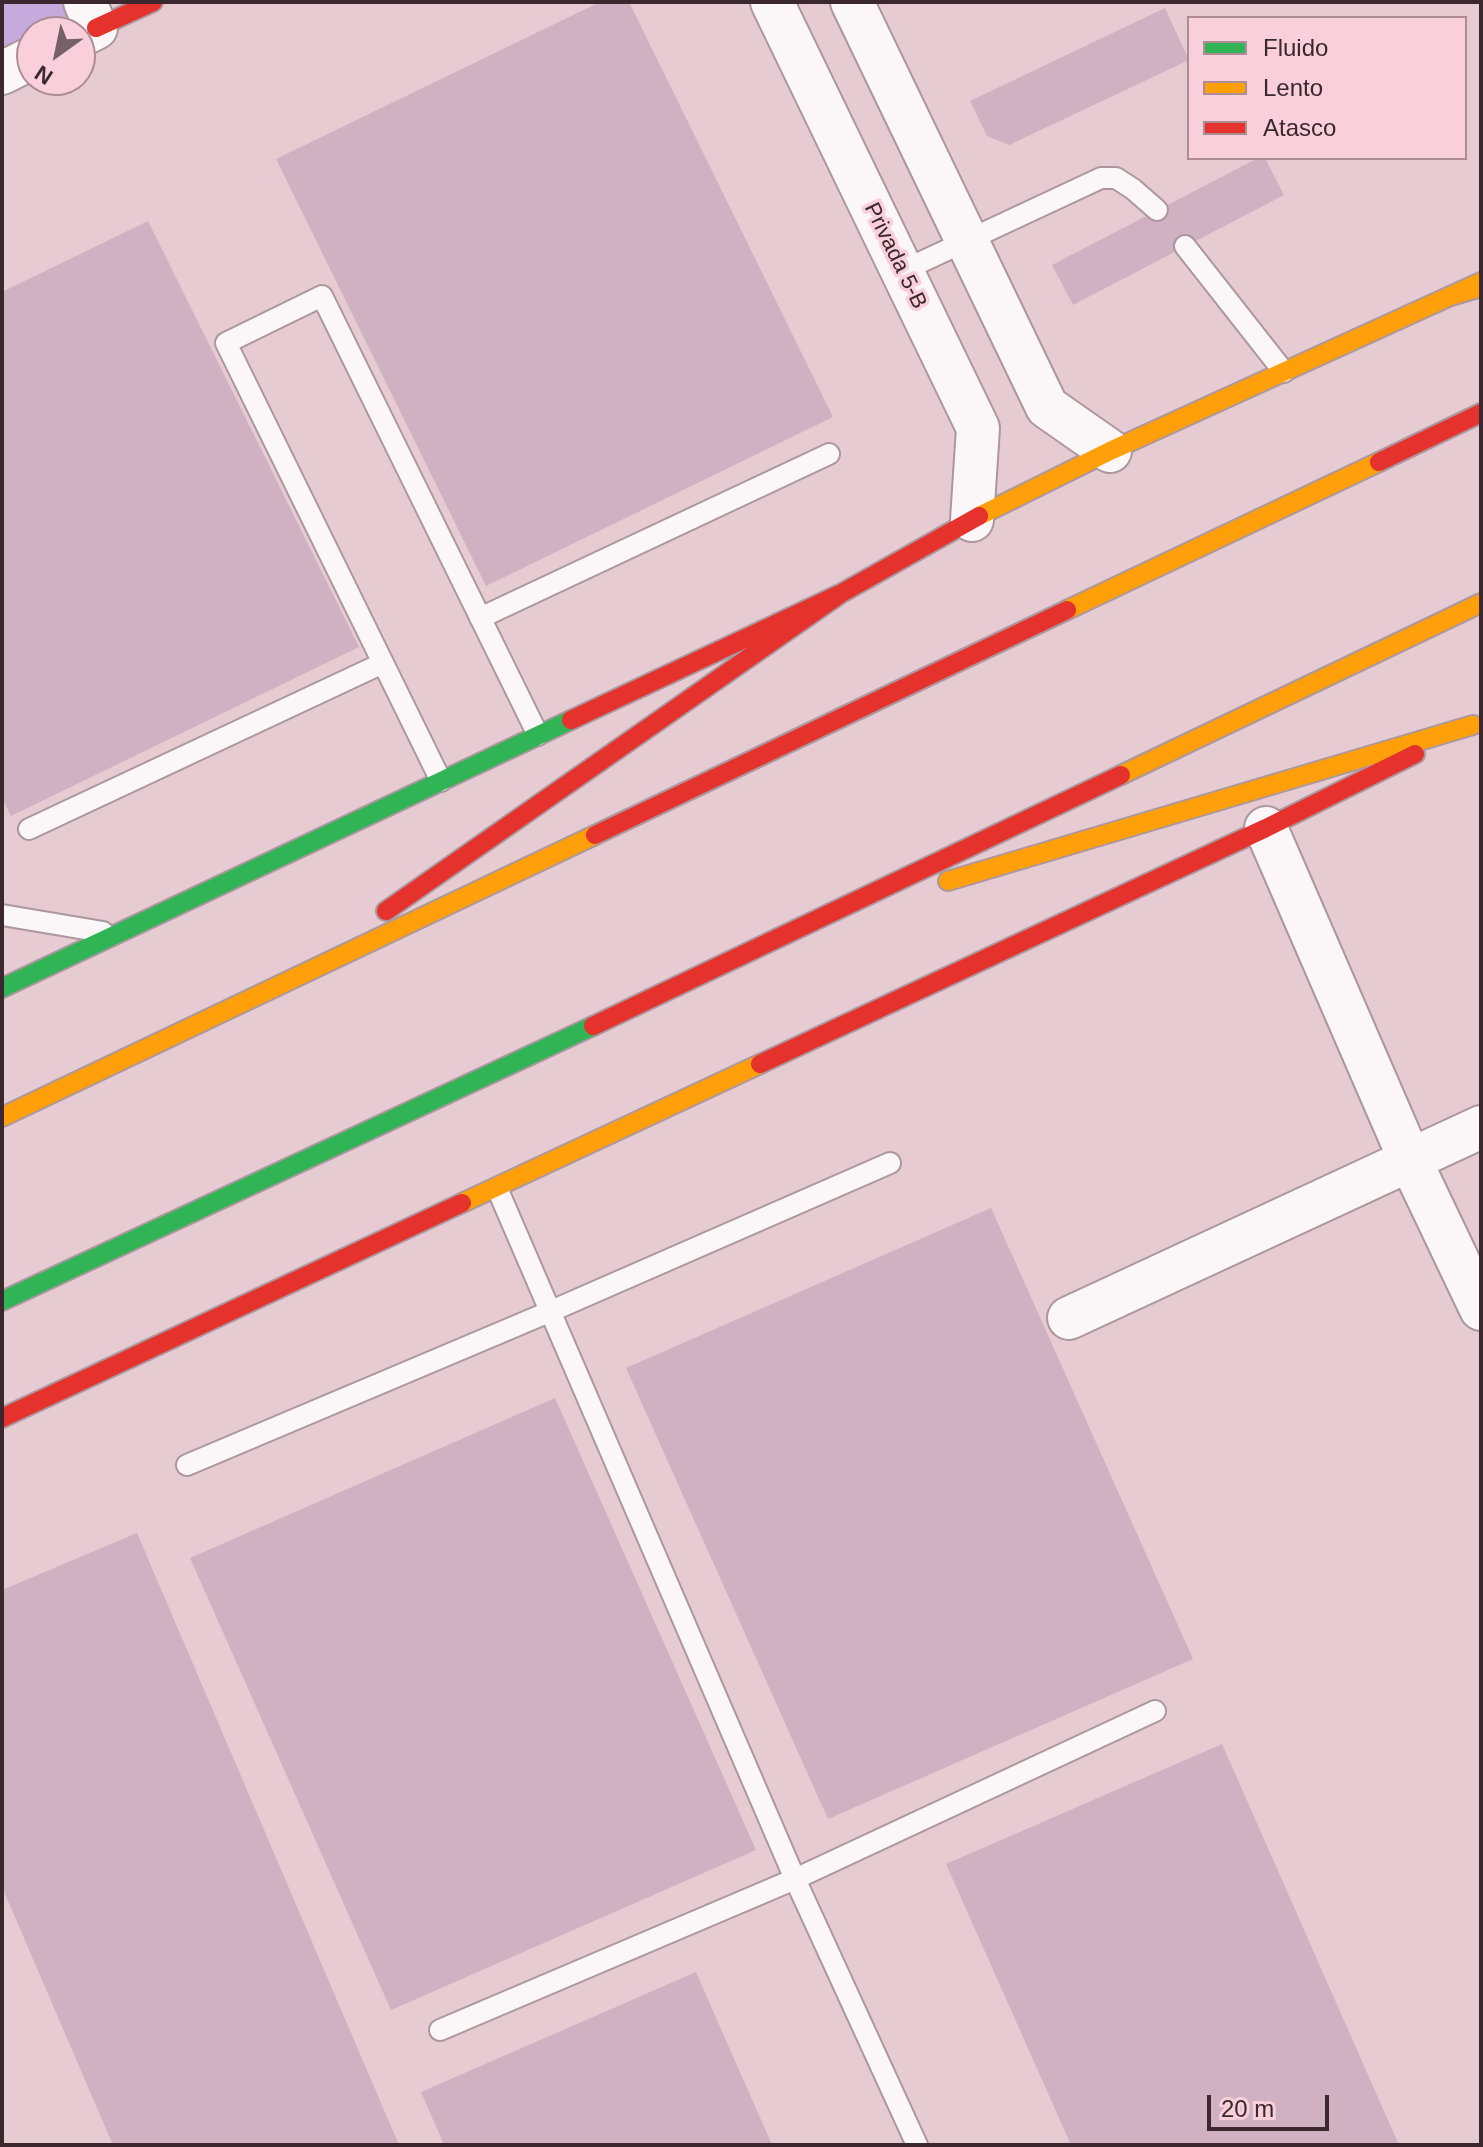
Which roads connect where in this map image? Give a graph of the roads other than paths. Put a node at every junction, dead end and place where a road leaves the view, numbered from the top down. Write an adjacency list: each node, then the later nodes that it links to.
1 (153, 2): 4 (main road)
2 (772, 2): 8 (street, Privada 5-B)
3 (852, 2): 6 (street)
4 (96, 19)
5 (1157, 210): 6 (lane)
6 (967, 241): 8 (lane); 12 (street)
7 (1185, 246): 10 (lane)
8 (902, 271): 14 (street, Privada 5-B)
9 (1481, 284): 10 (main road)
10 (1284, 372): 12 (main road)
11 (1481, 413): 28 (main road)
12 (1110, 451): 14 (main road)
13 (829, 454): 17 (lane)
14 (972, 520): 15 (main road)
15 (840, 594): 20 (main road); 28 (main road)
16 (1481, 603): 25 (main road)
17 (480, 618): 18 (lane); 20 (lane)
18 (383, 663): 21 (lane); 23 (lane)
19 (1477, 724): 22 (main road); 25 (main road)
20 (538, 735): 21 (main road)
21 (441, 781): 26 (main road)
22 (1266, 828): 31 (street); 33 (main road)
23 (29, 829)
24 (2, 915): 26 (lane)
25 (819, 920): 34 (main road)
26 (115, 934): 27 (main road)
27 (2, 988)
28 (267, 992): 29 (main road)
29 (2, 1117)
30 (1481, 1127): 31 (street)
31 (1410, 1160): 35 (street); 37 (street)
32 (890, 1163): 36 (lane)
33 (497, 1188): 36 (lane); 38 (main road)
34 (2, 1301)
35 (1481, 1309)
36 (549, 1312): 39 (lane); 41 (lane)
37 (1069, 1318)
38 (2, 1418)
39 (187, 1465)
40 (1155, 1711): 41 (lane)
41 (795, 1879): 42 (lane); 43 (lane)
42 (440, 2030)
43 (917, 2145)

